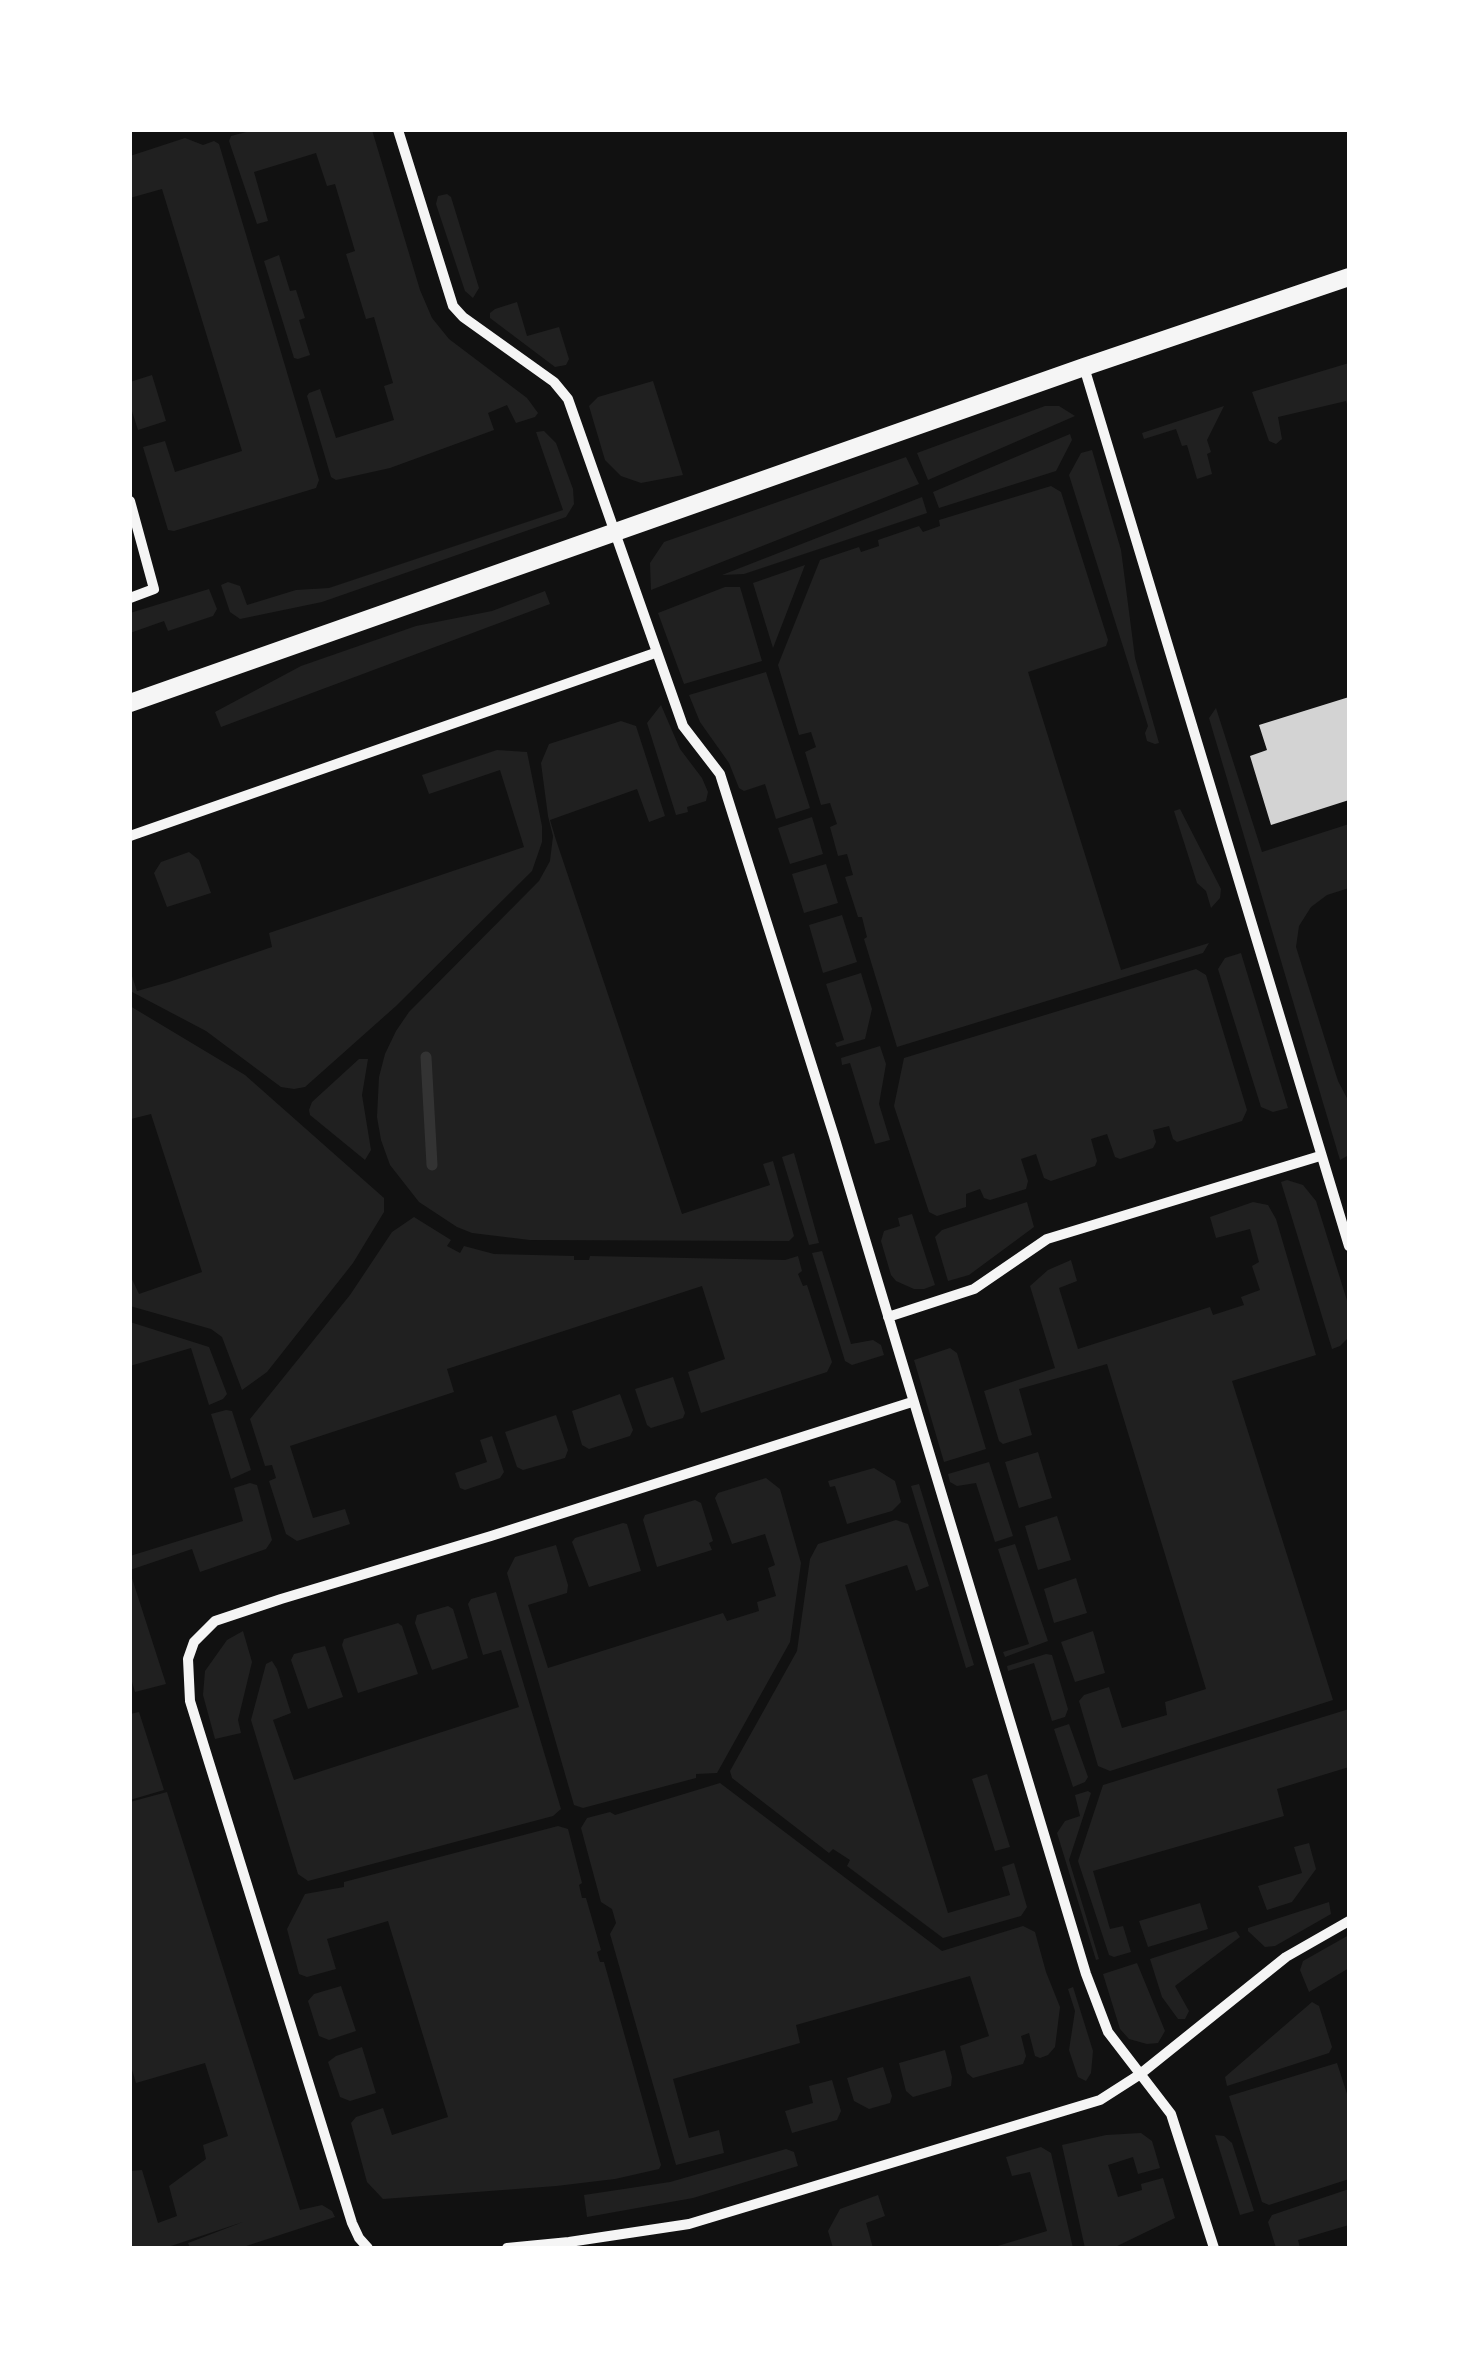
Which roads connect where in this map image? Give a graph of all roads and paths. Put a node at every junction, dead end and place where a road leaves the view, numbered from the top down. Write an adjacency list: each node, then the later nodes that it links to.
1 (398, 130): 5 (street)
2 (1349, 277): 3 (street)
3 (1084, 366): 5 (street); 10 (street)
4 (130, 501): 6 (street)
5 (614, 534): 7 (street); 8 (street)
6 (130, 598)
7 (655, 652): 9 (street); 12 (street)
8 (130, 703)
9 (130, 836)
10 (1320, 1156): 11 (street); 12 (street)
11 (1349, 1246)
12 (888, 1317): 13 (street)
13 (912, 1402): 15 (street); 16 (street)
14 (1349, 1921): 15 (street)
15 (1139, 2075): 17 (street); 18 (street)
16 (368, 2248)
17 (507, 2248)
18 (1214, 2248)

